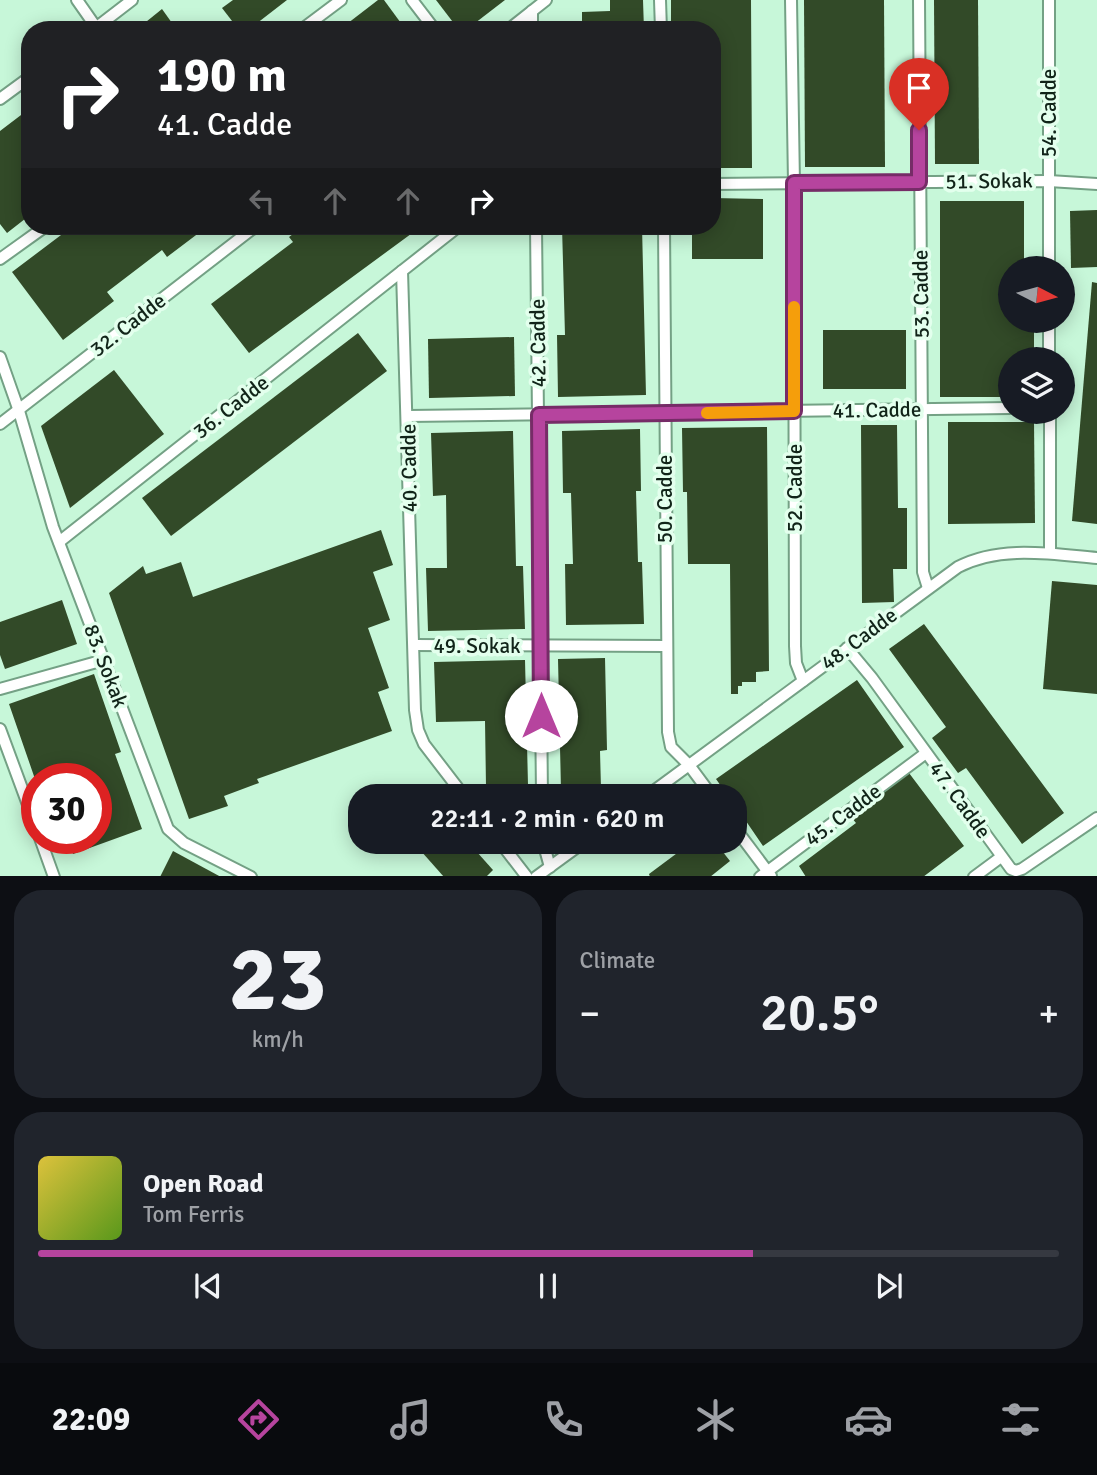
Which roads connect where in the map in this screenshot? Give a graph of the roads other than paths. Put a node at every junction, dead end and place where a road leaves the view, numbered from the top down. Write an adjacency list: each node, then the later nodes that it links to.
1 (77, 0): 11 (street)
2 (132, 0): 12 (street)
3 (341, 0): 13 (street)
4 (412, 0): 14 (street)
5 (546, 0): 10 (street)
6 (660, 0): 17 (street)
7 (791, 0): 22 (street, 52. Cadde)
8 (919, 0): 21 (street, 53. Cadde)
9 (1049, 0): 20 (street, 54. Cadde)
10 (532, 11): 15 (street); 16 (street)
11 (90, 21)
12 (105, 21)
13 (313, 21)
14 (428, 21)
15 (519, 21)
16 (532, 21)
17 (661, 21)
18 (21, 84): 19 (street)
19 (0, 99)
20 (1049, 181): 21 (street, 51. Sokak); 24 (street, 51. Sokak); 30 (street, 54. Cadde)
21 (919, 182): 22 (street, 51. Sokak); 35 (street, 53. Cadde)
22 (794, 183): 23 (street, 51. Sokak); 37 (street, 52. Cadde)
23 (721, 184)
24 (1097, 184)
25 (33, 235): 31 (street)
26 (243, 235): 36 (street, 32. Cadde)
27 (448, 235): 32 (street)
28 (536, 235): 39 (street, 42. Cadde)
29 (664, 235): 38 (street, 50. Cadde)
30 (1049, 256)
31 (0, 259)
32 (402, 271): 40 (street, 40. Cadde); 43 (street, 36. Cadde)
33 (0, 357): 36 (street, 83. Sokak)
34 (998, 408): 35 (street, 41. Cadde)
35 (923, 409): 37 (street, 41. Cadde); 46 (street, 53. Cadde)
36 (19, 411): 41 (street, 32. Cadde); 43 (street, 83. Sokak)
37 (794, 411): 38 (street, 41. Cadde); 52 (street, 52. Cadde)
38 (664, 414): 39 (street, 41. Cadde); 49 (street, 50. Cadde)
39 (539, 415): 40 (street, 41. Cadde); 48 (street, 42. Cadde)
40 (408, 416): 47 (street, 40. Cadde)
41 (0, 424)
42 (1050, 424): 44 (street)
43 (59, 542): 51 (street, 83. Sokak)
44 (1050, 553): 45 (street, 48. Cadde); 46 (street, 48. Cadde)
45 (1097, 558)
46 (928, 588): 50 (street, 48. Cadde)
47 (414, 645): 48 (street, 49. Sokak); 57 (street, 40. Cadde)
48 (541, 646): 49 (street, 49. Sokak); 58 (street, 42. Cadde)
49 (666, 646): 56 (street, 50. Cadde)
50 (847, 648): 52 (street, 48. Cadde); 55 (street, 47. Cadde)
51 (104, 660): 53 (street); 72 (street, 83. Sokak)
52 (803, 681): 56 (street, 48. Cadde)
53 (0, 689)
54 (0, 729): 61 (street)
55 (926, 753): 68 (street, 47. Cadde); 70 (street, 45. Cadde)
56 (689, 765): 59 (street, 48. Cadde); 60 (street, 50. Cadde)
57 (455, 784)
58 (542, 784)
59 (663, 784)
60 (703, 784)
61 (21, 786)
62 (1097, 818): 68 (street, 47. Cadde)
63 (747, 846): 70 (street)
64 (46, 854): 71 (street)
65 (509, 854): 73 (street)
66 (546, 854): 69 (street)
67 (568, 854): 69 (street)
68 (1001, 857): 75 (street)
69 (550, 867): 74 (street)
70 (766, 875)
71 (54, 876)
72 (249, 876)
73 (526, 876)
74 (537, 876)
75 (975, 876)

